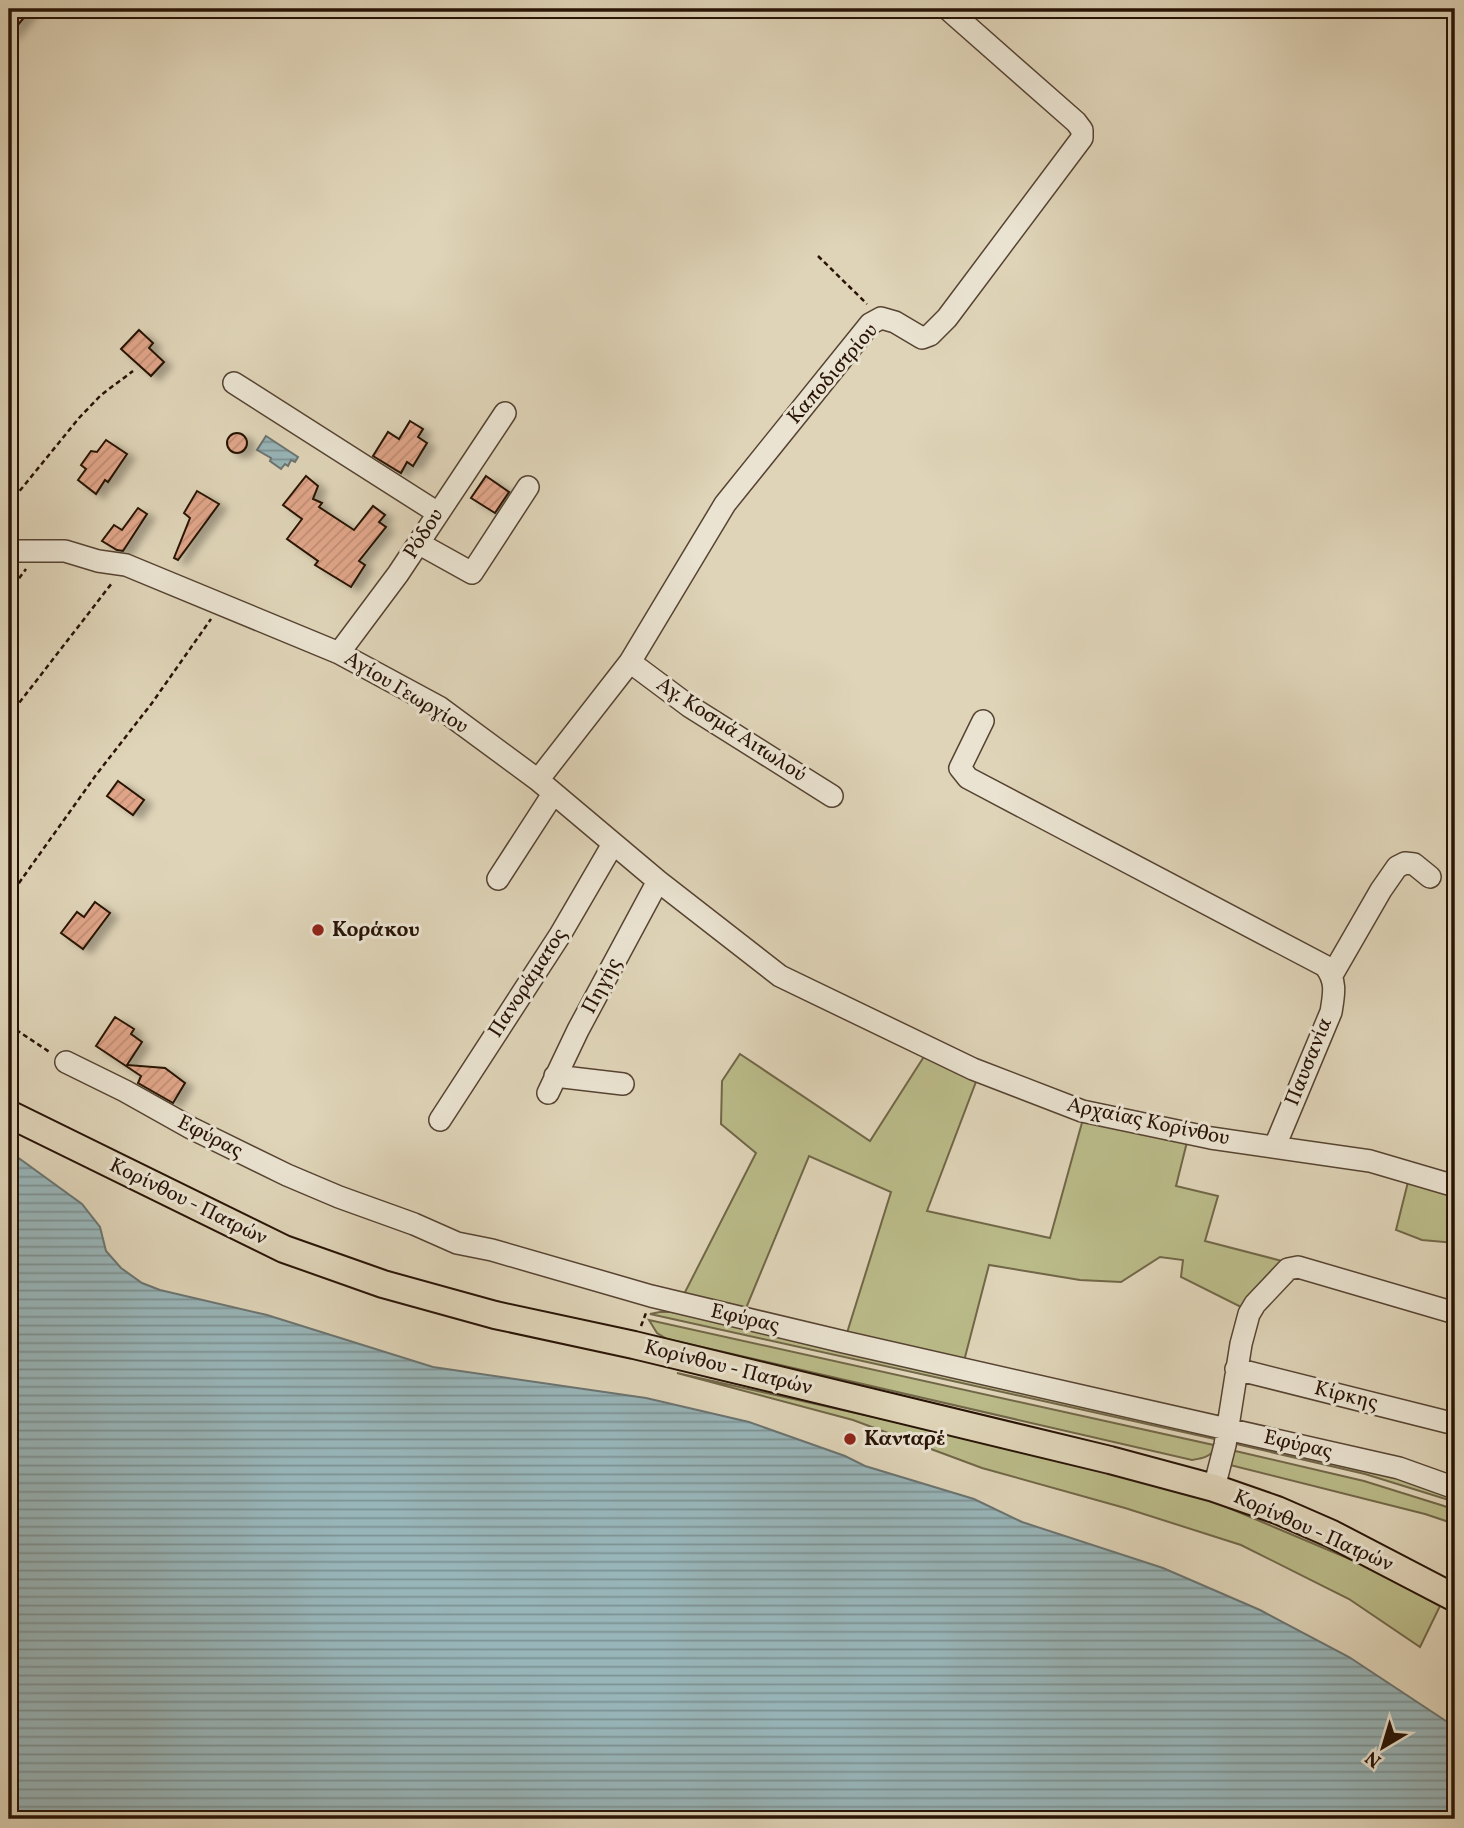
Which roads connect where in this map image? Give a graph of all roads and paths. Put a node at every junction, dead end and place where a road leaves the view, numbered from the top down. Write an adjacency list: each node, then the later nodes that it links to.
1 (950, 11): 3 (street, Καποδιστρίου)
2 (818, 256): 3 (path)
3 (881, 318): 17 (street, Καποδιστρίου)
4 (132, 371): 8 (path)
5 (234, 383): 9 (street)
6 (505, 413): 9 (street, Ρόδου)
7 (528, 486): 10 (street)
8 (9, 504)
9 (438, 513): 10 (street, Ρόδου)
10 (418, 543): 16 (street, Ρόδου)
11 (33, 549): 12 (street, Αγίου Γεωργίου); 13 (street, Αγίου Γεωργίου); 14 (path)
12 (9, 551)
13 (127, 565): 15 (street, Αγίου Γεωργίου); 18 (path)
14 (9, 592)
15 (220, 604): 16 (street, Αγίου Γεωργίου); 26 (path)
16 (339, 653): 20 (street, Αγίου Γεωργίου)
17 (630, 662): 20 (street, Καποδιστρίου); 21 (street, Αγ. Κοσμά Αιτωλού)
18 (9, 716)
19 (983, 721): 27 (street)
20 (545, 787): 22 (street, Αγίου Γεωργίου); 24 (street, Καποδιστρίου)
21 (832, 796)
22 (613, 844): 25 (street, Αγίου Γεωργίου); 33 (street, Πανοράματος)
23 (1430, 877): 27 (street)
24 (498, 879)
25 (658, 881): 28 (street, Αγίου Γεωργίου); 31 (street, Πηγής)
26 (9, 897)
27 (1332, 975): 34 (street, Παυσανία)
28 (780, 976): 34 (street, Αρχαίας Κορίνθου)
29 (9, 1025): 30 (path)
30 (66, 1062): 36 (street, Εφύρας)
31 (623, 1084)
32 (9, 1114): 38 (main road, Κορίνθου - Πατρών)
33 (440, 1120)
34 (1275, 1146): 35 (street, Αρχαίας Κορίνθου)
35 (1455, 1186)
36 (651, 1296): 38 (path); 41 (street, Εφύρας)
37 (1455, 1313): 39 (street)
38 (634, 1345): 42 (main road, Κορίνθου - Πατρών)
39 (1236, 1369): 40 (street, Κίρκης); 41 (street)
40 (1455, 1424)
41 (1227, 1429): 42 (street); 43 (street, Εφύρας)
42 (1214, 1488): 44 (main road, Κορίνθου - Πατρών)
43 (1455, 1488)
44 (1455, 1598)

